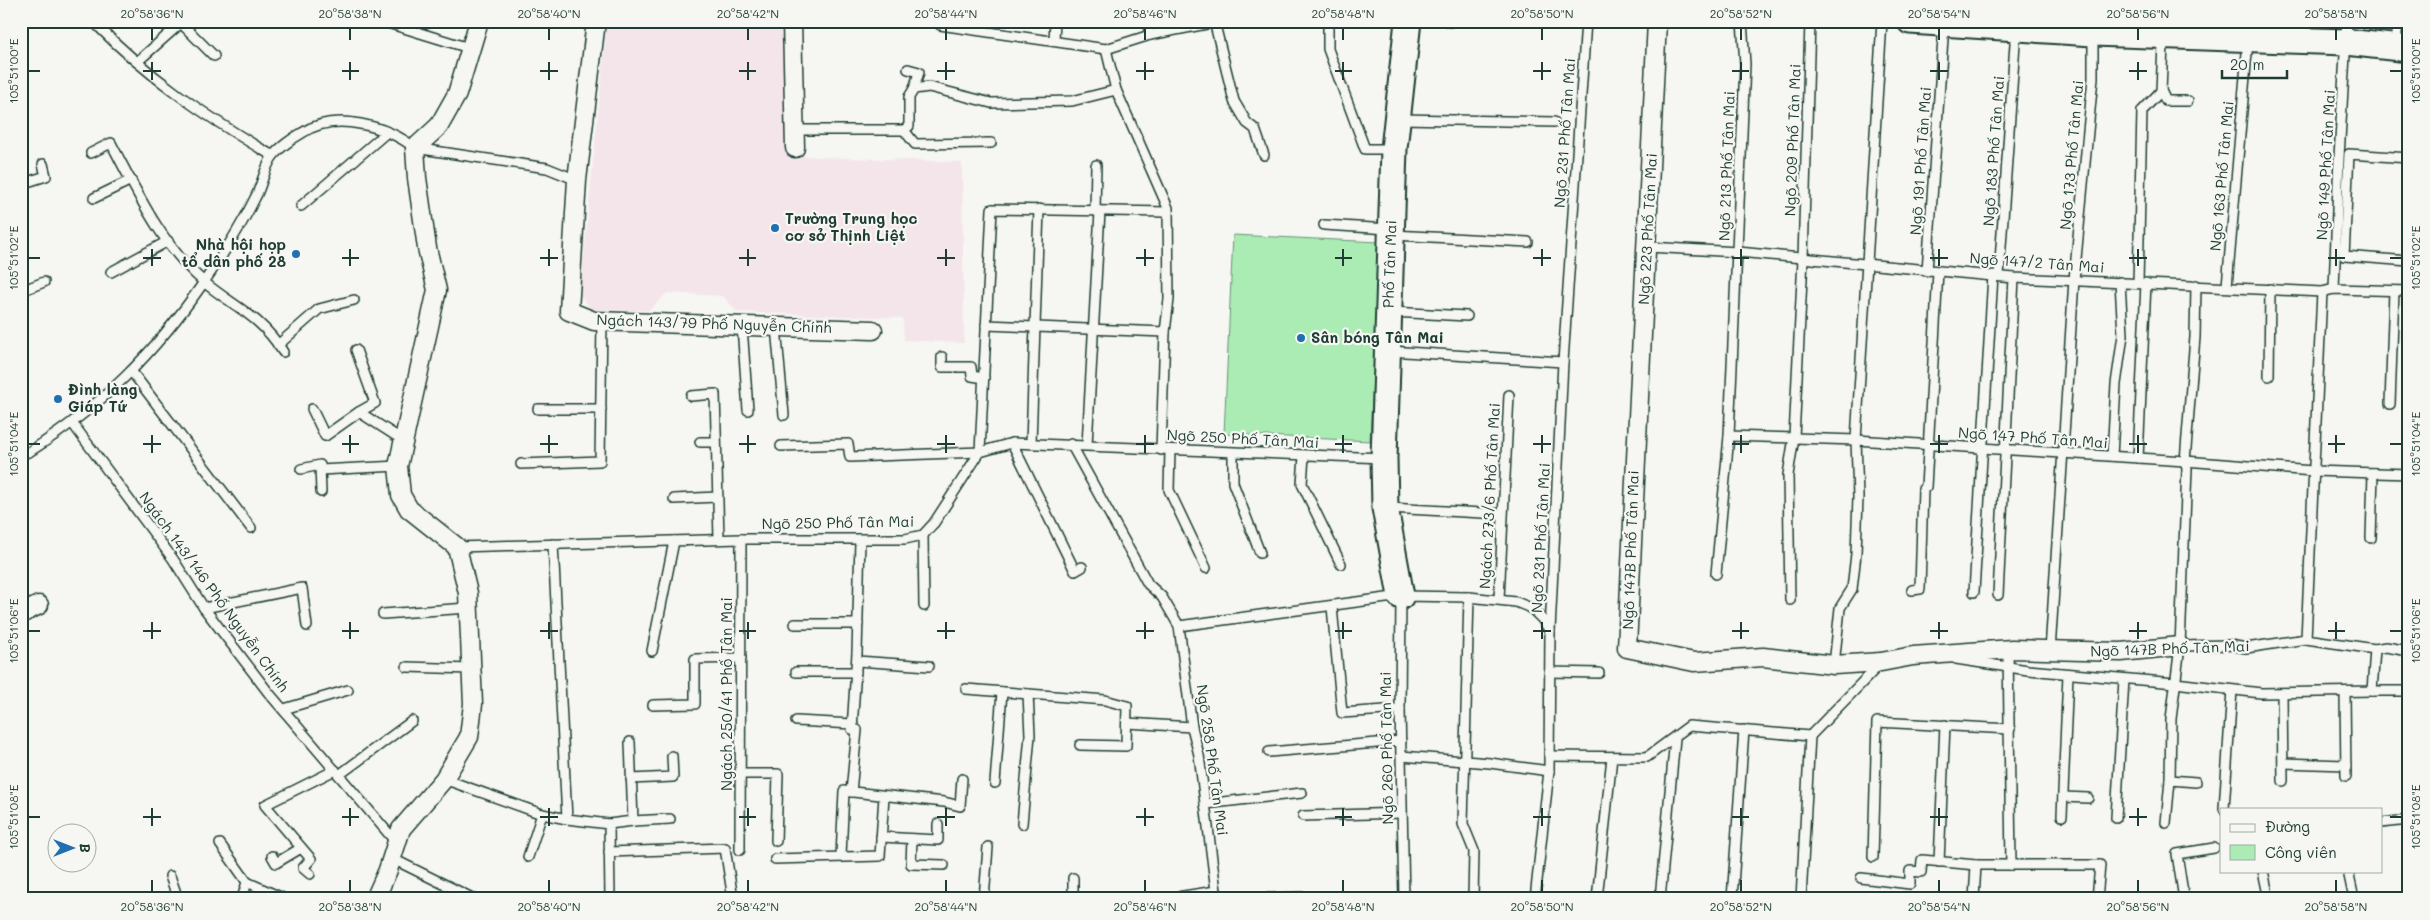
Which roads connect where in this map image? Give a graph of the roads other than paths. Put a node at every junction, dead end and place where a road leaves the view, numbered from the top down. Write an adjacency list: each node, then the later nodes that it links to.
1 (92, 21): 33 (lane)
2 (381, 21): 29 (lane)
3 (479, 21): 29 (street)
4 (596, 21): 55 (street, Ngách 143/79 Phố Nguyễn Chính)
5 (792, 21): 41 (street)
6 (1055, 21): 28 (lane)
7 (1147, 21): 26 (lane)
8 (1328, 21): 47 (lane)
9 (1408, 21): 39 (street, Phố Tân Mai)
10 (1586, 21): 103 (lane, Ngõ 231 Phố Tân Mai)
11 (1657, 21): 66 (street, Ngõ 223 Phố Tân Mai)
12 (1742, 21): 67 (lane, Ngõ 213 Phố Tân Mai)
13 (1810, 21): 68 (lane, Ngõ 209 Phố Tân Mai)
14 (1882, 21): 70 (lane)
15 (1910, 21): 19 (street)
16 (2398, 21): 31 (lane)
17 (180, 22): 32 (lane); 33 (lane)
18 (1217, 22): 26 (lane); 49 (lane)
19 (1944, 22): 22 (street); 71 (lane, Ngõ 191 Phố Tân Mai)
20 (940, 26): 28 (lane)
21 (2164, 28): 25 (street); 27 (street); 37 (lane)
22 (2016, 29): 25 (street); 74 (lane, Ngõ 183 Phố Tân Mai)
23 (2287, 30): 24 (street); 27 (street)
24 (2346, 32): 31 (street); 84 (lane, Ngõ 149 Phố Tân Mai)
25 (2093, 33): 76 (lane, Ngõ 173 Phố Tân Mai)
26 (1150, 35): 30 (lane)
27 (2248, 38): 82 (lane, Ngõ 163 Phố Tân Mai)
28 (1054, 40): 30 (lane)
29 (469, 48): 45 (street)
30 (1106, 49): 36 (lane)
31 (2402, 49)
32 (214, 56)
33 (137, 62): 50 (lane)
34 (908, 70): 35 (lane)
35 (914, 89): 36 (lane); 42 (lane)
36 (1116, 90): 61 (lane)
37 (2161, 91): 38 (lane); 80 (lane)
38 (2188, 101)
39 (1398, 119): 40 (lane); 47 (street, Phố Tân Mai)
40 (1554, 122)
41 (795, 130): 42 (lane); 46 (street)
42 (904, 130): 44 (lane)
43 (386, 133): 45 (lane); 50 (lane); 58 (lane)
44 (991, 143)
45 (415, 148): 55 (lane); 121 (street)
46 (795, 148)
47 (1394, 149): 63 (street, Phố Tân Mai)
48 (91, 153): 54 (lane)
49 (1264, 155)
50 (273, 156): 78 (lane)
51 (2409, 158): 69 (lane)
52 (43, 164): 56 (lane)
53 (1096, 165): 60 (lane)
54 (131, 180): 57 (lane); 64 (lane)
55 (577, 180): 92 (street, Ngách 143/79 Phố Nguyễn Chính)
56 (21, 184)
57 (94, 198)
58 (301, 206)
59 (1039, 210): 60 (lane); 93 (lane); 96 (lane)
60 (1098, 211): 61 (lane); 97 (lane)
61 (1168, 212): 99 (lane)
62 (1324, 225): 63 (lane)
63 (1391, 232): 65 (lane); 90 (street, Phố Tân Mai)
64 (168, 241): 73 (lane); 78 (lane)
65 (1528, 242)
66 (1648, 247): 67 (lane, Ngõ 147/2 Tân Mai); 118 (street, Ngõ 223 Phố Tân Mai)
67 (1738, 252): 68 (lane, Ngõ 147/2 Tân Mai); 117 (lane, Ngõ 213 Phố Tân Mai)
68 (1803, 259): 70 (lane, Ngõ 147/2 Tân Mai); 119 (lane, Ngõ 209 Phố Tân Mai)
69 (2409, 261)
70 (1867, 264): 71 (lane, Ngõ 147/2 Tân Mai); 120 (lane)
71 (1927, 271): 72 (lane, Ngõ 147/2 Tân Mai)
72 (1938, 271): 74 (lane, Ngõ 147/2 Tân Mai); 128 (lane)
73 (111, 272)
74 (1996, 276): 75 (lane, Ngõ 147/2 Tân Mai); 130 (lane, Ngõ 183 Phố Tân Mai)
75 (2014, 278): 76 (lane, Ngõ 147/2 Tân Mai); 132 (lane)
76 (2074, 280): 79 (lane, Ngõ 147/2 Tân Mai); 135 (lane, Ngõ 173 Phố Tân Mai)
77 (44, 282): 85 (lane)
78 (204, 282): 89 (lane); 104 (lane)
79 (2120, 282): 80 (lane, Ngõ 147/2 Tân Mai); 138 (lane)
80 (2142, 283): 81 (lane, Ngõ 147/2 Tân Mai); 140 (lane)
81 (2196, 285): 82 (lane, Ngõ 147/2 Tân Mai); 141 (lane)
82 (2227, 286): 83 (lane, Ngõ 147/2 Tân Mai)
83 (2270, 289): 88 (lane, Ngõ 147/2 Tân Mai); 105 (lane)
84 (2334, 289): 86 (lane, Ngõ 147/2 Tân Mai); 88 (lane, Ngõ 147/2 Tân Mai)
85 (21, 291)
86 (2394, 291): 87 (lane, Ngõ 147/2 Tân Mai); 109 (lane)
87 (2409, 291)
88 (2322, 292): 146 (lane)
89 (354, 300)
90 (1388, 312): 91 (lane); 101 (street, Phố Tân Mai)
91 (1467, 316)
92 (602, 321): 94 (street, Ngách 143/79 Phố Nguyễn Chính); 110 (lane)
93 (986, 325): 96 (lane); 106 (lane)
94 (742, 326): 95 (street, Ngách 143/79 Phố Nguyễn Chính); 113 (lane)
95 (776, 327): 98 (street, Ngách 143/79 Phố Nguyễn Chính); 115 (lane)
96 (1035, 327): 97 (lane); 125 (lane)
97 (1094, 329): 99 (lane); 127 (lane)
98 (873, 330)
99 (1165, 332): 131 (lane)
100 (356, 350): 114 (lane)
101 (1386, 351): 103 (lane); 139 (street, Phố Tân Mai)
102 (942, 356): 106 (lane)
103 (1563, 362): 186 (lane, Ngõ 231 Phố Tân Mai)
104 (132, 372): 116 (lane); 154 (lane)
105 (2269, 376)
106 (984, 378): 133 (lane)
107 (1509, 395): 153 (lane, Ngách 273/6 Phố Tân Mai)
108 (691, 396): 123 (lane)
109 (2390, 404)
110 (601, 408): 112 (lane); 142 (lane)
111 (312, 409): 114 (lane)
112 (538, 409)
113 (748, 410)
114 (359, 412): 121 (lane)
115 (784, 415)
116 (73, 424): 136 (lane); 178 (lane, Ngách 143/146 Phố Nguyễn Chính)
117 (1730, 436): 119 (lane, Ngõ 147 Phố Tân Mai); 167 (lane, Ngõ 213 Phố Tân Mai)
118 (1636, 437): 198 (street, Ngõ 147B Phố Tân Mai)
119 (1794, 437): 120 (lane, Ngõ 147 Phố Tân Mai); 174 (lane, Ngõ 209 Phố Tân Mai)
120 (1856, 440): 128 (lane, Ngõ 147 Phố Tân Mai); 198 (lane)
121 (404, 441): 143 (street)
122 (700, 442): 123 (lane)
123 (716, 442): 150 (lane)
124 (1012, 443): 125 (lane, Ngõ 250 Phố Tân Mai); 133 (lane, Ngõ 250 Phố Tân Mai); 165 (lane)
125 (1031, 443): 126 (lane, Ngõ 250 Phố Tân Mai)
126 (1071, 444): 127 (lane, Ngõ 250 Phố Tân Mai); 185 (lane, Ngõ 258 Phố Tân Mai)
127 (1087, 445): 131 (lane, Ngõ 250 Phố Tân Mai)
128 (1927, 445): 130 (lane, Ngõ 147 Phố Tân Mai); 168 (lane)
129 (781, 446): 133 (lane)
130 (1982, 448): 132 (lane, Ngõ 147 Phố Tân Mai); 169 (lane, Ngõ 183 Phố Tân Mai)
131 (1166, 450): 134 (lane, Ngõ 250 Phố Tân Mai); 166 (lane)
132 (2004, 450): 135 (lane, Ngõ 147 Phố Tân Mai); 170 (lane)
133 (980, 452): 155 (lane, Ngõ 250 Phố Tân Mai)
134 (1233, 453): 137 (lane, Ngõ 250 Phố Tân Mai); 163 (lane)
135 (2062, 453): 138 (lane, Ngõ 147 Phố Tân Mai); 192 (lane, Ngõ 173 Phố Tân Mai)
136 (21, 454)
137 (1304, 456): 139 (lane, Ngõ 250 Phố Tân Mai); 164 (lane)
138 (2112, 456): 140 (lane, Ngõ 147 Phố Tân Mai)
139 (1384, 458): 152 (street, Phố Tân Mai)
140 (2138, 458): 141 (lane, Ngõ 147 Phố Tân Mai)
141 (2184, 461): 146 (lane, Ngõ 147 Phố Tân Mai); 188 (lane)
142 (520, 464)
143 (398, 466): 145 (lane); 162 (street)
144 (301, 469): 145 (lane)
145 (320, 470): 149 (lane)
146 (2312, 471): 147 (lane, Ngõ 147 Phố Tân Mai); 187 (lane)
147 (2373, 473): 148 (lane, Ngõ 147 Phố Tân Mai); 156 (lane)
148 (2409, 474)
149 (321, 492)
150 (718, 496): 151 (lane); 158 (lane)
151 (674, 498)
152 (1385, 508): 153 (lane); 171 (street, Phố Tân Mai)
153 (1502, 514): 173 (lane, Ngách 273/6 Phố Tân Mai)
154 (251, 528)
155 (923, 536): 159 (lane, Ngõ 250 Phố Tân Mai); 176 (lane)
156 (2371, 538)
157 (741, 539): 158 (lane, Ngõ 250 Phố Tân Mai); 159 (lane, Ngõ 250 Phố Tân Mai); 195 (lane, Ngách 250/41 Phố Tân Mai)
158 (719, 540): 160 (lane, Ngõ 250 Phố Tân Mai)
159 (860, 540): 183 (lane)
160 (674, 541): 161 (lane, Ngõ 250 Phố Tân Mai); 191 (lane)
161 (553, 544): 162 (lane, Ngõ 250 Phố Tân Mai); 266 (lane)
162 (457, 547): 179 (street)
163 (1260, 553)
164 (1340, 564)
165 (1082, 567)
166 (1206, 568)
167 (1716, 574)
168 (1912, 590)
169 (1974, 592)
170 (1998, 594)
171 (1401, 596): 172 (lane); 177 (lane); 221 (lane, Ngõ 260 Phố Tân Mai)
172 (1468, 597): 173 (lane); 240 (lane)
173 (1499, 599): 186 (lane)
174 (1790, 600)
175 (39, 605): 180 (street)
176 (924, 606)
177 (1332, 607): 185 (lane); 221 (lane)
178 (204, 608): 184 (lane); 220 (lane, Ngách 143/146 Phố Nguyễn Chính)
179 (468, 608): 181 (lane); 202 (street)
180 (21, 614)
181 (383, 614)
182 (795, 624): 183 (lane)
183 (858, 624): 196 (lane)
184 (308, 626)
185 (1179, 626): 227 (lane, Ngõ 258 Phố Tân Mai)
186 (1550, 632): 205 (lane, Ngõ 231 Phố Tân Mai)
187 (2306, 638): 188 (lane, Ngõ 147B Phố Tân Mai); 189 (lane, Ngõ 147B Phố Tân Mai)
188 (2180, 646): 192 (street, Ngõ 147B Phố Tân Mai); 209 (lane)
189 (2376, 649): 193 (lane, Ngõ 147B Phố Tân Mai); 213 (lane)
190 (2008, 650): 192 (street, Ngõ 147B Phố Tân Mai); 194 (street, Ngõ 147B Phố Tân Mai); 201 (lane)
191 (652, 651)
192 (2050, 651)
193 (2409, 651)
194 (1930, 655): 197 (street, Ngõ 147B Phố Tân Mai); 201 (lane, Ngõ 147B Phố Tân Mai)
195 (741, 658): 219 (lane); 245 (lane, Ngách 250/41 Phố Tân Mai)
196 (856, 661): 199 (lane); 204 (lane)
197 (1881, 662): 198 (street, Ngõ 147B Phố Tân Mai); 230 (lane)
198 (1834, 665)
199 (930, 666)
200 (407, 667): 202 (lane)
201 (2009, 667): 207 (lane, Ngõ 147B Phố Tân Mai); 228 (lane)
202 (471, 669): 248 (street)
203 (796, 672): 204 (lane)
204 (856, 672): 224 (lane)
205 (1549, 672): 206 (lane); 238 (lane, Ngõ 231 Phố Tân Mai)
206 (1599, 673)
207 (2068, 674): 208 (lane, Ngõ 147B Phố Tân Mai); 257 (lane)
208 (2124, 679): 209 (lane, Ngõ 147B Phố Tân Mai); 265 (lane)
209 (2174, 683): 212 (lane, Ngõ 147B Phố Tân Mai); 250 (lane)
210 (966, 688): 215 (lane)
211 (348, 690): 220 (lane)
212 (2232, 690): 217 (lane, Ngõ 147B Phố Tân Mai); 260 (lane)
213 (2372, 691): 214 (lane, Ngõ 147B Phố Tân Mai); 216 (lane, Ngõ 147B Phố Tân Mai)
214 (2409, 691)
215 (1002, 692): 218 (lane); 253 (lane)
216 (2345, 692): 217 (lane, Ngõ 147B Phố Tân Mai); 242 (lane)
217 (2282, 693): 241 (lane)
218 (1028, 694): 225 (lane); 274 (lane)
219 (653, 705)
220 (284, 709): 244 (lane, Ngách 143/146 Phố Nguyễn Chính)
221 (1400, 709): 232 (lane, Ngõ 260 Phố Tân Mai)
222 (412, 721): 244 (lane)
223 (796, 722): 224 (lane)
224 (853, 724): 254 (lane)
225 (1127, 724): 227 (lane); 234 (lane)
226 (1945, 725): 228 (lane); 288 (lane); 291 (lane)
227 (1192, 727): 259 (lane, Ngõ 258 Phố Tân Mai)
228 (2010, 729): 294 (lane)
229 (1744, 730): 230 (lane); 231 (lane); 320 (lane)
230 (1810, 736): 321 (lane)
231 (1675, 738): 239 (lane); 319 (lane)
232 (1401, 741): 235 (lane); 237 (lane, Ngõ 260 Phố Tân Mai)
233 (630, 742): 247 (lane)
234 (1080, 745)
235 (1269, 752)
236 (672, 756): 247 (lane)
237 (1401, 756): 240 (lane); 261 (lane, Ngõ 260 Phố Tân Mai)
238 (1549, 756): 239 (lane); 243 (lane, Ngõ 231 Phố Tân Mai)
239 (1612, 757): 318 (lane)
240 (1463, 761): 243 (lane); 316 (lane)
241 (2282, 763): 242 (lane); 251 (lane)
242 (2346, 765): 246 (lane)
243 (1549, 772): 317 (lane, Ngõ 231 Phố Tân Mai)
244 (337, 773): 277 (lane, Ngách 143/146 Phố Nguyễn Chính); 281 (lane)
245 (740, 774): 278 (lane); 283 (lane, Ngách 250/41 Phố Tân Mai)
246 (2346, 776)
247 (631, 778): 269 (lane)
248 (444, 779): 262 (lane); 277 (street)
249 (962, 779): 256 (lane)
250 (2170, 780): 252 (lane); 270 (lane)
251 (2283, 780)
252 (2196, 782)
253 (995, 783)
254 (851, 792): 256 (lane); 286 (lane)
255 (1302, 793): 259 (lane)
256 (884, 796): 275 (lane)
257 (2063, 797): 258 (lane); 264 (lane)
258 (2088, 798)
259 (1205, 804): 302 (lane, Ngõ 258 Phố Tân Mai)
260 (2224, 808)
261 (1402, 813): 263 (lane); 315 (lane, Ngõ 260 Phố Tân Mai)
262 (542, 814): 266 (lane); 287 (lane)
263 (1303, 816)
264 (2062, 816)
265 (2116, 818)
266 (567, 819): 272 (lane)
267 (670, 820): 269 (lane)
268 (2409, 820): 271 (lane)
269 (633, 821): 272 (lane)
270 (2166, 823)
271 (2382, 823)
272 (609, 824): 284 (lane)
273 (938, 824): 276 (lane)
274 (1022, 824)
275 (881, 837): 276 (lane); 286 (lane)
276 (912, 839): 292 (lane)
277 (395, 841): 289 (street)
278 (776, 841)
279 (220, 844): 301 (lane)
280 (988, 847): 311 (lane)
281 (301, 848): 285 (lane); 297 (lane)
282 (2214, 848): 324 (lane)
283 (740, 850)
284 (609, 852): 309 (lane); 310 (lane)
285 (272, 856)
286 (841, 856): 290 (lane)
287 (528, 857)
288 (1873, 857)
289 (391, 858): 307 (street); 308 (lane)
290 (775, 859)
291 (1939, 862): 293 (lane); 300 (lane)
292 (944, 865)
293 (1976, 865): 294 (lane); 322 (lane)
294 (2011, 865): 323 (lane)
295 (2263, 872): 325 (lane)
296 (2348, 872): 326 (lane)
297 (310, 874)
298 (170, 876): 304 (lane)
299 (1073, 878): 312 (lane)
300 (1861, 878)
301 (247, 882): 305 (lane); 306 (lane)
302 (1217, 895): 313 (lane)
303 (1303, 897): 314 (lane)
304 (178, 899)
305 (242, 899)
306 (285, 899)
307 (375, 899)
308 (473, 899)
309 (610, 899)
310 (733, 899)
311 (984, 899)
312 (1073, 899)
313 (1164, 899)
314 (1251, 899)
315 (1404, 899)
316 (1473, 899)
317 (1535, 899)
318 (1597, 899)
319 (1660, 899)
320 (1732, 899)
321 (1801, 899)
322 (1974, 899)
323 (2097, 899)
324 (2184, 899)
325 (2269, 899)
326 (2354, 899)

